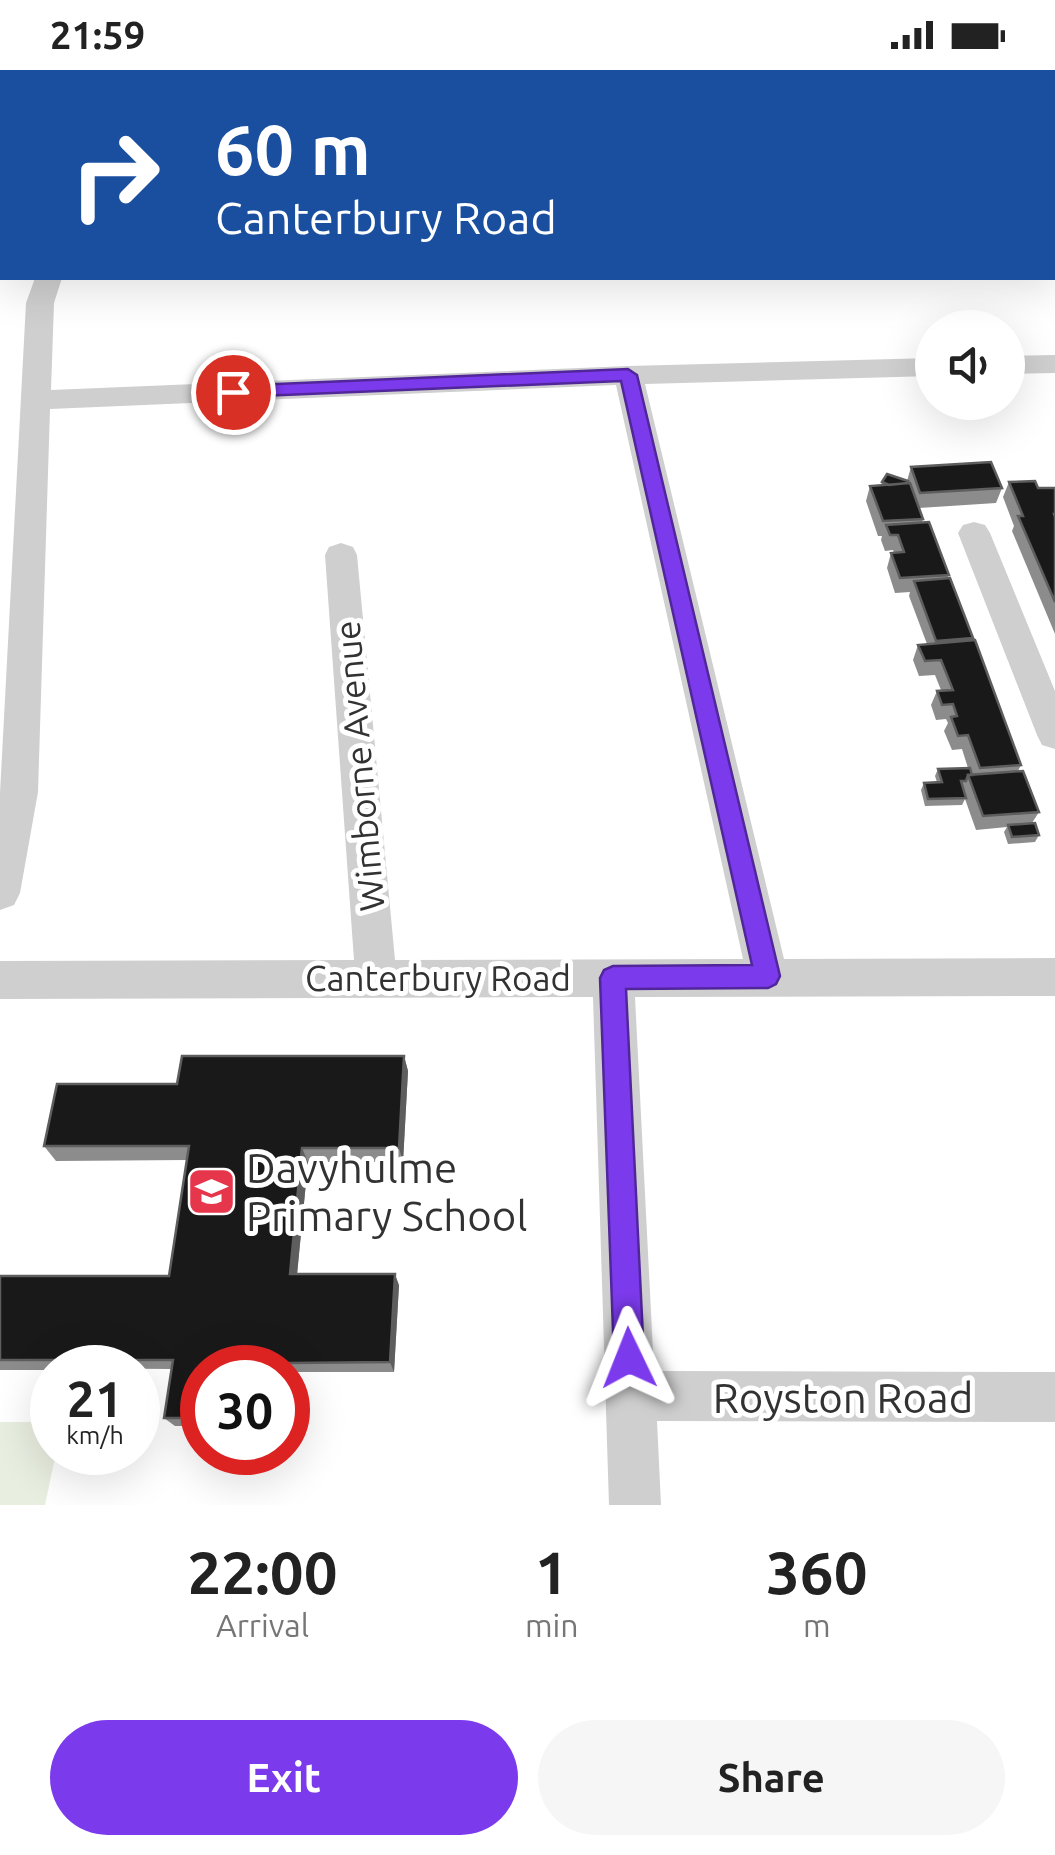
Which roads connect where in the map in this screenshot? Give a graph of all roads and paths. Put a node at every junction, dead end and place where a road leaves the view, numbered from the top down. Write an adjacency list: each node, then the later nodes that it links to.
1 (47, 280): 6 (street)
2 (1055, 364): 3 (street)
3 (1025, 365)
4 (915, 367): 5 (street)
5 (628, 375): 6 (street); 11 (street)
6 (36, 400): 10 (street)
7 (974, 533): 9 (street)
8 (341, 555): 12 (street, Wimborne Avenue)
9 (1055, 735)
10 (0, 893)
11 (768, 976): 13 (street, Canterbury Road); 14 (street, Canterbury Road)
12 (376, 977): 14 (street, Canterbury Road); 15 (street, Canterbury Road)
13 (1055, 977)
14 (613, 978): 16 (street)
15 (0, 980)
16 (630, 1396): 17 (street, Royston Road); 18 (street)
17 (1055, 1397)
18 (635, 1505)

